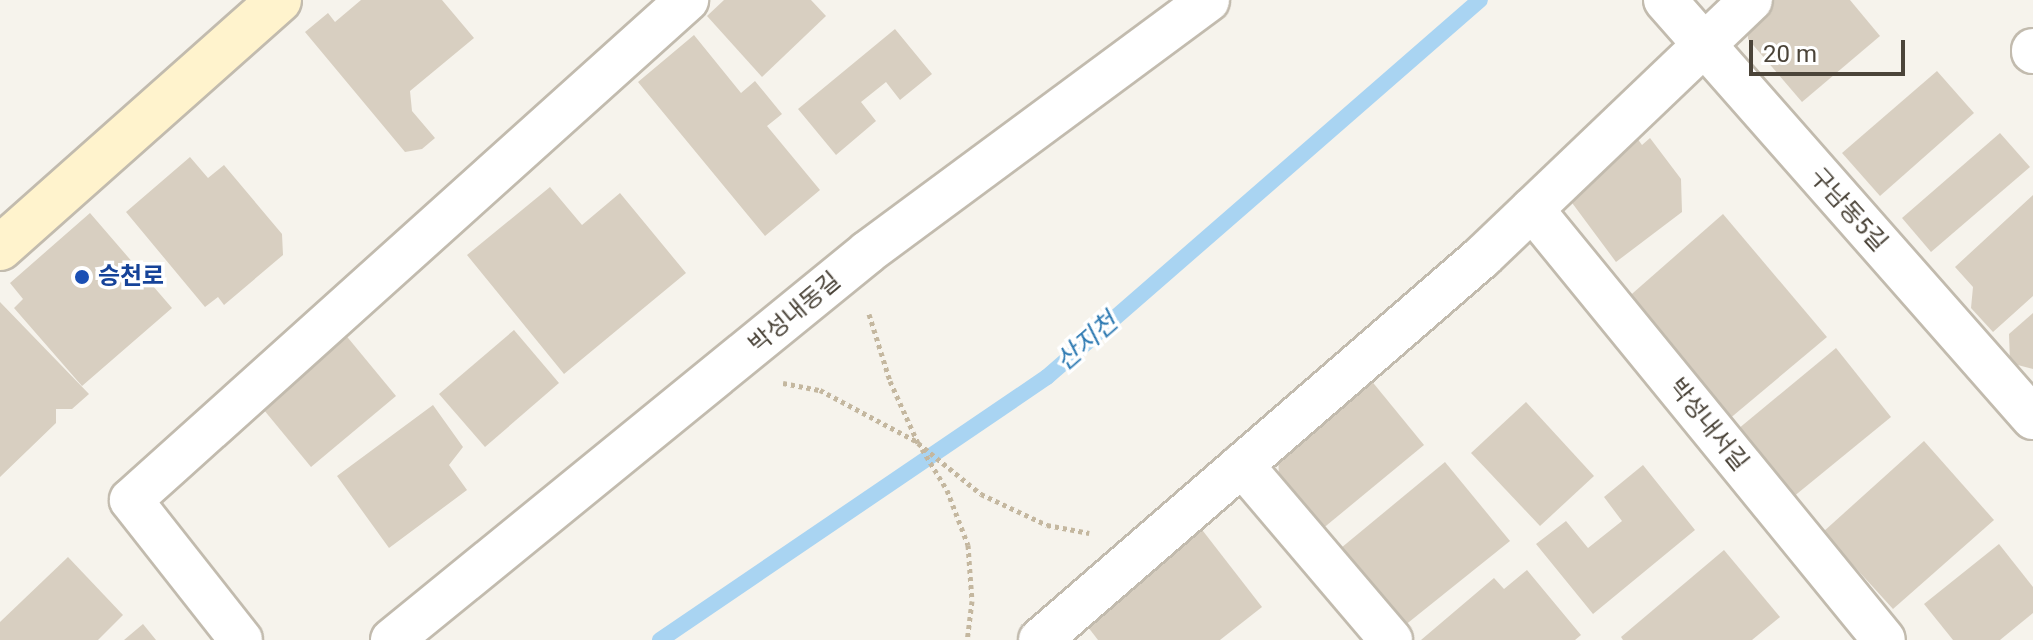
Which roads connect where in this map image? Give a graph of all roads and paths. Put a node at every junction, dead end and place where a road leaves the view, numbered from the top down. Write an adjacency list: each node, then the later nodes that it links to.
1 (279, 0): 8 (main road)
2 (687, 0): 15 (street)
3 (1208, 0): 9 (street, 박성내동길)
4 (1665, 0): 6 (street, 구남동5길)
5 (1751, 0): 6 (street)
6 (1702, 45): 7 (street); 11 (street, 구남동5길)
7 (1532, 209): 13 (street); 20 (street, 박성내서길)
8 (0, 248)
9 (868, 252): 10 (street, 박성내동길); 12 (path)
10 (725, 371): 12 (path); 16 (street, 박성내동길)
11 (2033, 418)
12 (918, 443): 14 (path); 17 (path)
13 (1242, 465): 14 (street); 19 (street)
14 (1148, 546): 18 (street)
15 (241, 640)
16 (392, 640)
17 (967, 640)
18 (1040, 640)
19 (1391, 640)
20 (1884, 640)

